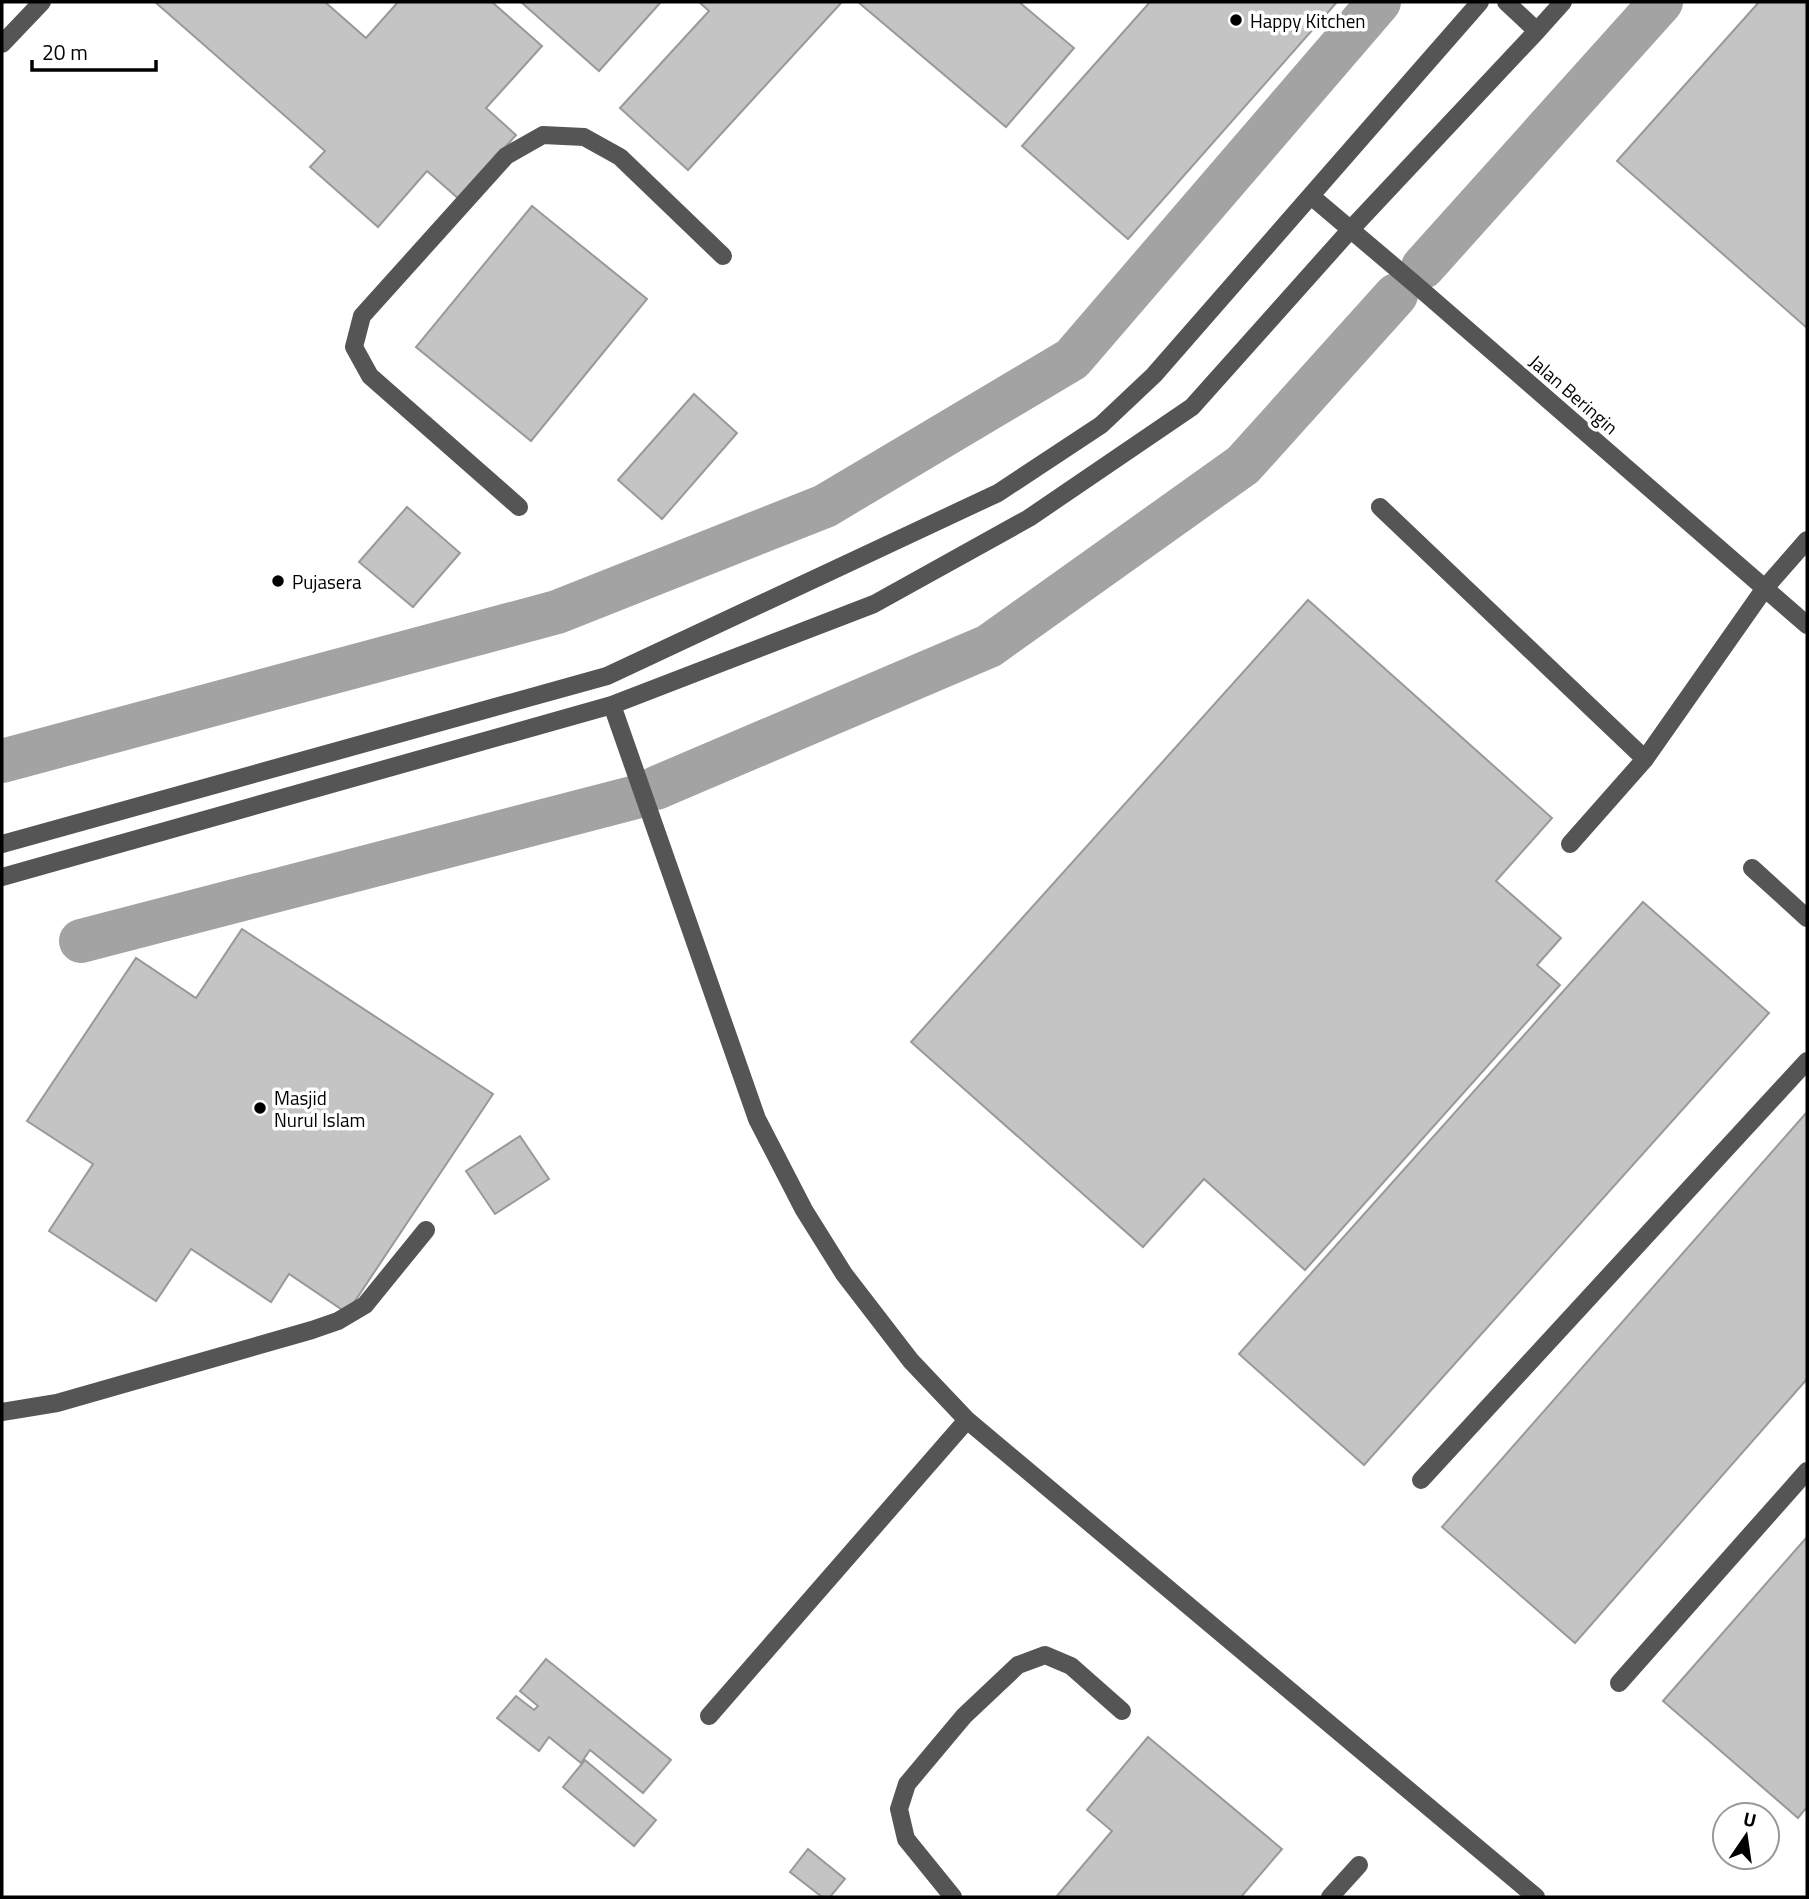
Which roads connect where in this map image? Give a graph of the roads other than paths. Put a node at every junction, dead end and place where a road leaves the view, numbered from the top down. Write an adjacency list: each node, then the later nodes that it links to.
1 (41, 2): 6 (street)
2 (1480, 2): 7 (street)
3 (1506, 2): 5 (street)
4 (1563, 2): 5 (street)
5 (1537, 32): 8 (street)
6 (2, 44)
7 (1311, 196): 8 (street, Jalan Beringin); 17 (street)
8 (1351, 229): 13 (street, Jalan Beringin); 15 (street)
9 (723, 256): 10 (street)
10 (519, 507)
11 (1380, 507): 16 (street)
12 (1807, 540): 13 (street)
13 (1765, 587): 14 (street, Jalan Beringin); 16 (street)
14 (1807, 625)
15 (611, 705): 20 (street); 25 (street)
16 (1645, 759): 18 (street)
17 (2, 844)
18 (1570, 844)
19 (1752, 868): 21 (street)
20 (2, 877)
21 (1807, 918)
22 (1807, 1061): 27 (street)
23 (426, 1230): 24 (street)
24 (2, 1412)
25 (967, 1420): 30 (street); 34 (street)
26 (1807, 1471): 28 (street)
27 (1421, 1480)
28 (1619, 1683)
29 (1122, 1711): 32 (street)
30 (709, 1716)
31 (1359, 1865): 33 (street)
32 (953, 1897)
33 (1330, 1897)
34 (1536, 1897)

